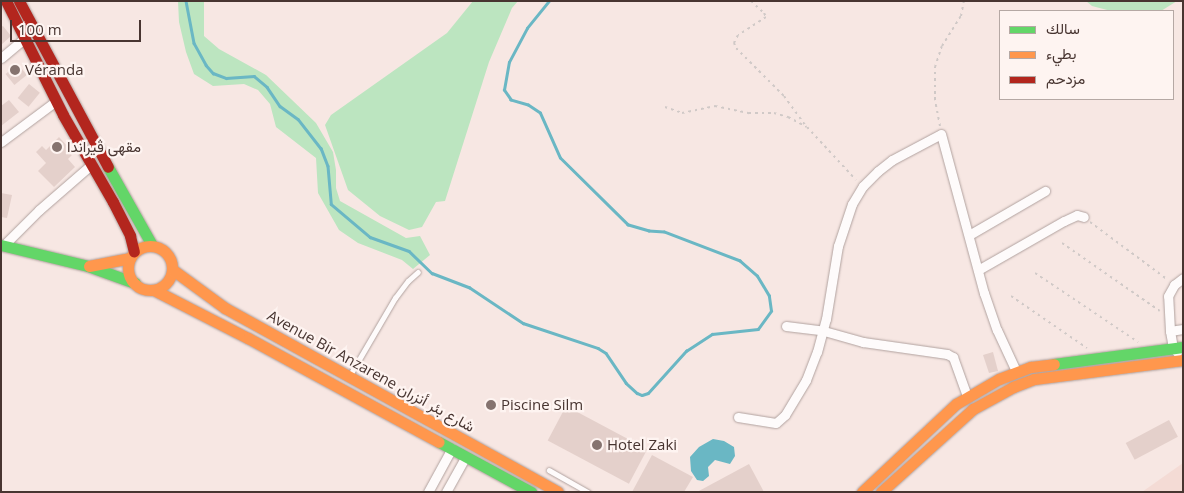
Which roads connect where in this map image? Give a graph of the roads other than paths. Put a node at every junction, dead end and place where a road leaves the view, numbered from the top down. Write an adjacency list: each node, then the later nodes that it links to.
1 (6, 1): 3 (main road)
2 (20, 1): 12 (main road)
3 (24, 39): 4 (street); 5 (main road)
4 (1, 58)
5 (56, 101): 6 (street); 7 (main road)
6 (1, 142)
7 (92, 164): 11 (street); 13 (main road)
8 (1045, 191): 10 (street)
9 (1084, 218): 16 (street)
10 (969, 235): 16 (street); 23 (street)
11 (3, 245): 14 (main road)
12 (152, 245): 13 (main road); 15 (main road)
13 (132, 255): 14 (main road); 19 (main road)
14 (88, 266): 19 (main road)
15 (172, 270): 20 (main road); 28 (main road, Avenue Bir Anzarene شارع بئر أنزران)
16 (978, 270): 27 (street)
17 (418, 272): 28 (lane)
18 (1183, 278): 24 (street)
19 (134, 284): 20 (main road)
20 (154, 290): 33 (main road, Avenue Bir Anzarene شارع بئر أنزران)
21 (786, 326): 23 (street)
22 (1183, 329): 24 (street)
23 (824, 331): 29 (street); 30 (street)
24 (1170, 331): 25 (street)
25 (1178, 347): 26 (street); 27 (main road)
26 (1183, 360): 42 (main road)
27 (1016, 372): 29 (main road)
28 (349, 376): 31 (main road, Avenue Bir Anzarene شارع بئر أنزران)
29 (967, 396): 41 (main road)
30 (738, 417)
31 (458, 437): 32 (main road, Avenue Bir Anzarene شارع بئر أنزران); 33 (main road)
32 (473, 445): 34 (main road); 39 (main road, Avenue Bir Anzarene شارع بئر أنزران)
33 (452, 448): 34 (main road, Avenue Bir Anzarene شارع بئر أنزران); 36 (street)
34 (466, 456): 37 (street); 38 (main road, Avenue Bir Anzarene شارع بئر أنزران)
35 (549, 470): 40 (lane)
36 (428, 492)
37 (446, 492)
38 (531, 492)
39 (558, 492)
40 (588, 492)
41 (862, 492)
42 (881, 492)

